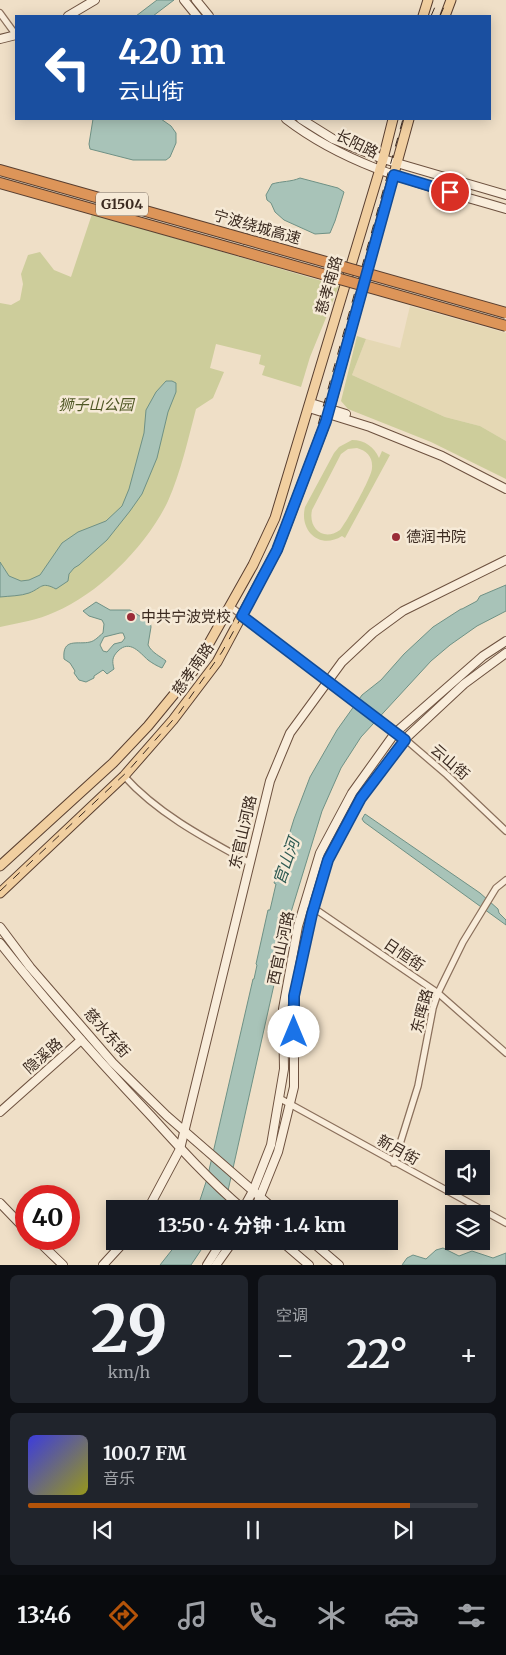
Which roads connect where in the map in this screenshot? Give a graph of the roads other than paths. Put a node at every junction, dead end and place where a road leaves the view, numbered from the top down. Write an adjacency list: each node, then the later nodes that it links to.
1 (95, 0): 7 (street)
2 (184, 0): 8 (street)
3 (196, 0): 9 (street)
4 (428, 0): 10 (main road)
5 (452, 0): 11 (main road)
6 (0, 13): 12 (street)
7 (70, 15)
8 (196, 15)
9 (208, 15)
10 (423, 15)
11 (445, 15)
12 (15, 34)
13 (15, 35): 14 (street)
14 (0, 39)
15 (287, 120): 22 (street, 长阳路)
16 (303, 120): 19 (street, 长阳路)
17 (393, 120): 19 (main road, 慈孝南路)
18 (409, 120): 20 (main road, 慈孝南路)
19 (383, 159): 20 (street, 长阳路); 22 (main road, 慈孝南路)
20 (397, 162): 23 (main road, 慈孝南路); 25 (street, 长阳路)
21 (0, 170): 27 (highway, 宁波绕城高速 / G1504, bridge)
22 (378, 170): 23 (street, 长阳路); 29 (main road, 慈孝南路)
23 (394, 175): 26 (street, 长阳路); 30 (main road, 慈孝南路)
24 (0, 183): 28 (highway, 宁波绕城高速 / G1504, bridge)
25 (506, 196)
26 (506, 209)
27 (506, 313)
28 (506, 326)
29 (310, 405): 30 (street); 34 (main road, 慈孝南路)
30 (329, 411): 31 (street); 32 (street); 35 (main road, 慈孝南路)
31 (506, 484)
32 (506, 489)
33 (506, 560): 38 (street, 东官山河路)
34 (231, 606): 35 (street, 云山街); 44 (main road, 慈孝南路)
35 (242, 616): 38 (street, 云山街); 41 (main road, 慈孝南路)
36 (506, 641): 39 (street, 西官山河路)
37 (505, 655): 40 (street, 西官山河路)
38 (327, 682): 39 (street, 云山街); 43 (street, 东官山河路)
39 (395, 733): 40 (street, 云山街); 47 (street, 西官山河路)
40 (405, 740): 42 (street, 云山街); 48 (street, 西官山河路)
41 (124, 776): 43 (street); 46 (main road, 慈孝南路)
42 (506, 831)
43 (250, 863): 57 (street, 东官山河路)
44 (0, 866)
45 (506, 880): 51 (street, 东晖路)
46 (0, 893)
47 (305, 902): 48 (street, 日恒街); 54 (street, 西官山河路)
48 (314, 908): 51 (street, 日恒街); 55 (street, 西官山河路)
49 (0, 927): 57 (street, 慈水东街)
50 (0, 943): 52 (street, 慈水东街)
51 (438, 993): 53 (street, 日恒街); 59 (street, 东晖路)
52 (81, 1040): 56 (street, 隐溪路); 58 (street, 慈水东街)
53 (506, 1053)
54 (279, 1098): 55 (street, 新月街); 60 (street, 西官山河路)
55 (290, 1104): 59 (street, 新月街); 61 (street, 西官山河路)
56 (0, 1112)
57 (185, 1131): 58 (street, 东官山河路); 60 (street, 慈水东街)
58 (180, 1148): 62 (street, 东官山河路); 63 (street, 慈水东街)
59 (394, 1162): 69 (street, 新月街)
60 (253, 1191): 61 (street, 慈水东街); 64 (street, 西官山河路)
61 (260, 1197): 65 (street, 西官山河路); 66 (street, 慈水东街)
62 (153, 1200)
63 (233, 1200)
64 (248, 1200)
65 (259, 1200)
66 (264, 1200)
67 (0, 1203): 68 (street)
68 (15, 1219)
69 (506, 1223)
70 (47, 1250): 76 (street)
71 (117, 1250): 77 (street)
72 (216, 1250): 78 (street)
73 (227, 1250): 79 (street)
74 (292, 1250): 80 (street)
75 (322, 1250): 81 (street)
76 (63, 1265)
77 (103, 1265)
78 (207, 1265)
79 (216, 1265)
80 (309, 1265)
81 (339, 1265)

